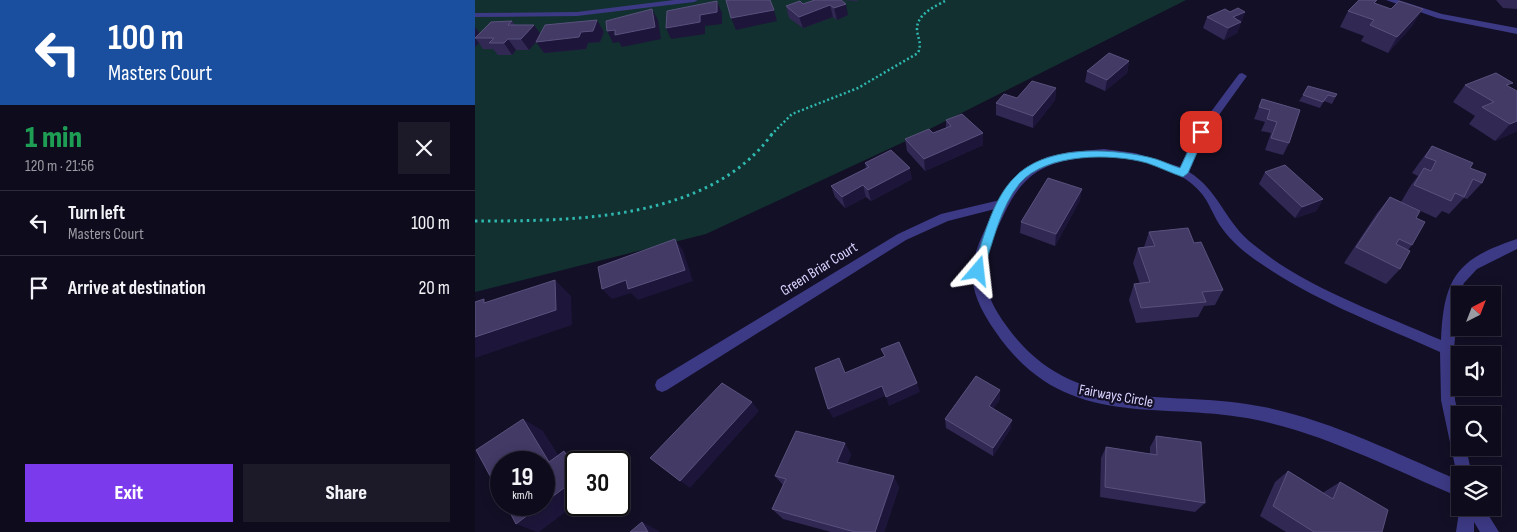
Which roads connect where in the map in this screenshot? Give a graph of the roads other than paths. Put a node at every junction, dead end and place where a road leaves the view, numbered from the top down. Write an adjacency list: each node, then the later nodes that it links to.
1 (694, 0): 3 (street)
2 (1390, 0): 4 (street)
3 (475, 16)
4 (1517, 31)
5 (1242, 76): 6 (street)
6 (1183, 173): 7 (street, Fairways Circle); 9 (street, Fairways Circle)
7 (1003, 203): 10 (street, Green Briar Court); 12 (street, Fairways Circle)
8 (1517, 244): 9 (street)
9 (1447, 349): 11 (street)
10 (661, 385)
11 (1462, 466)
12 (1451, 485)
13 (1466, 516): 15 (street)
14 (1480, 516): 16 (street)
15 (1465, 532)
16 (1490, 532)

